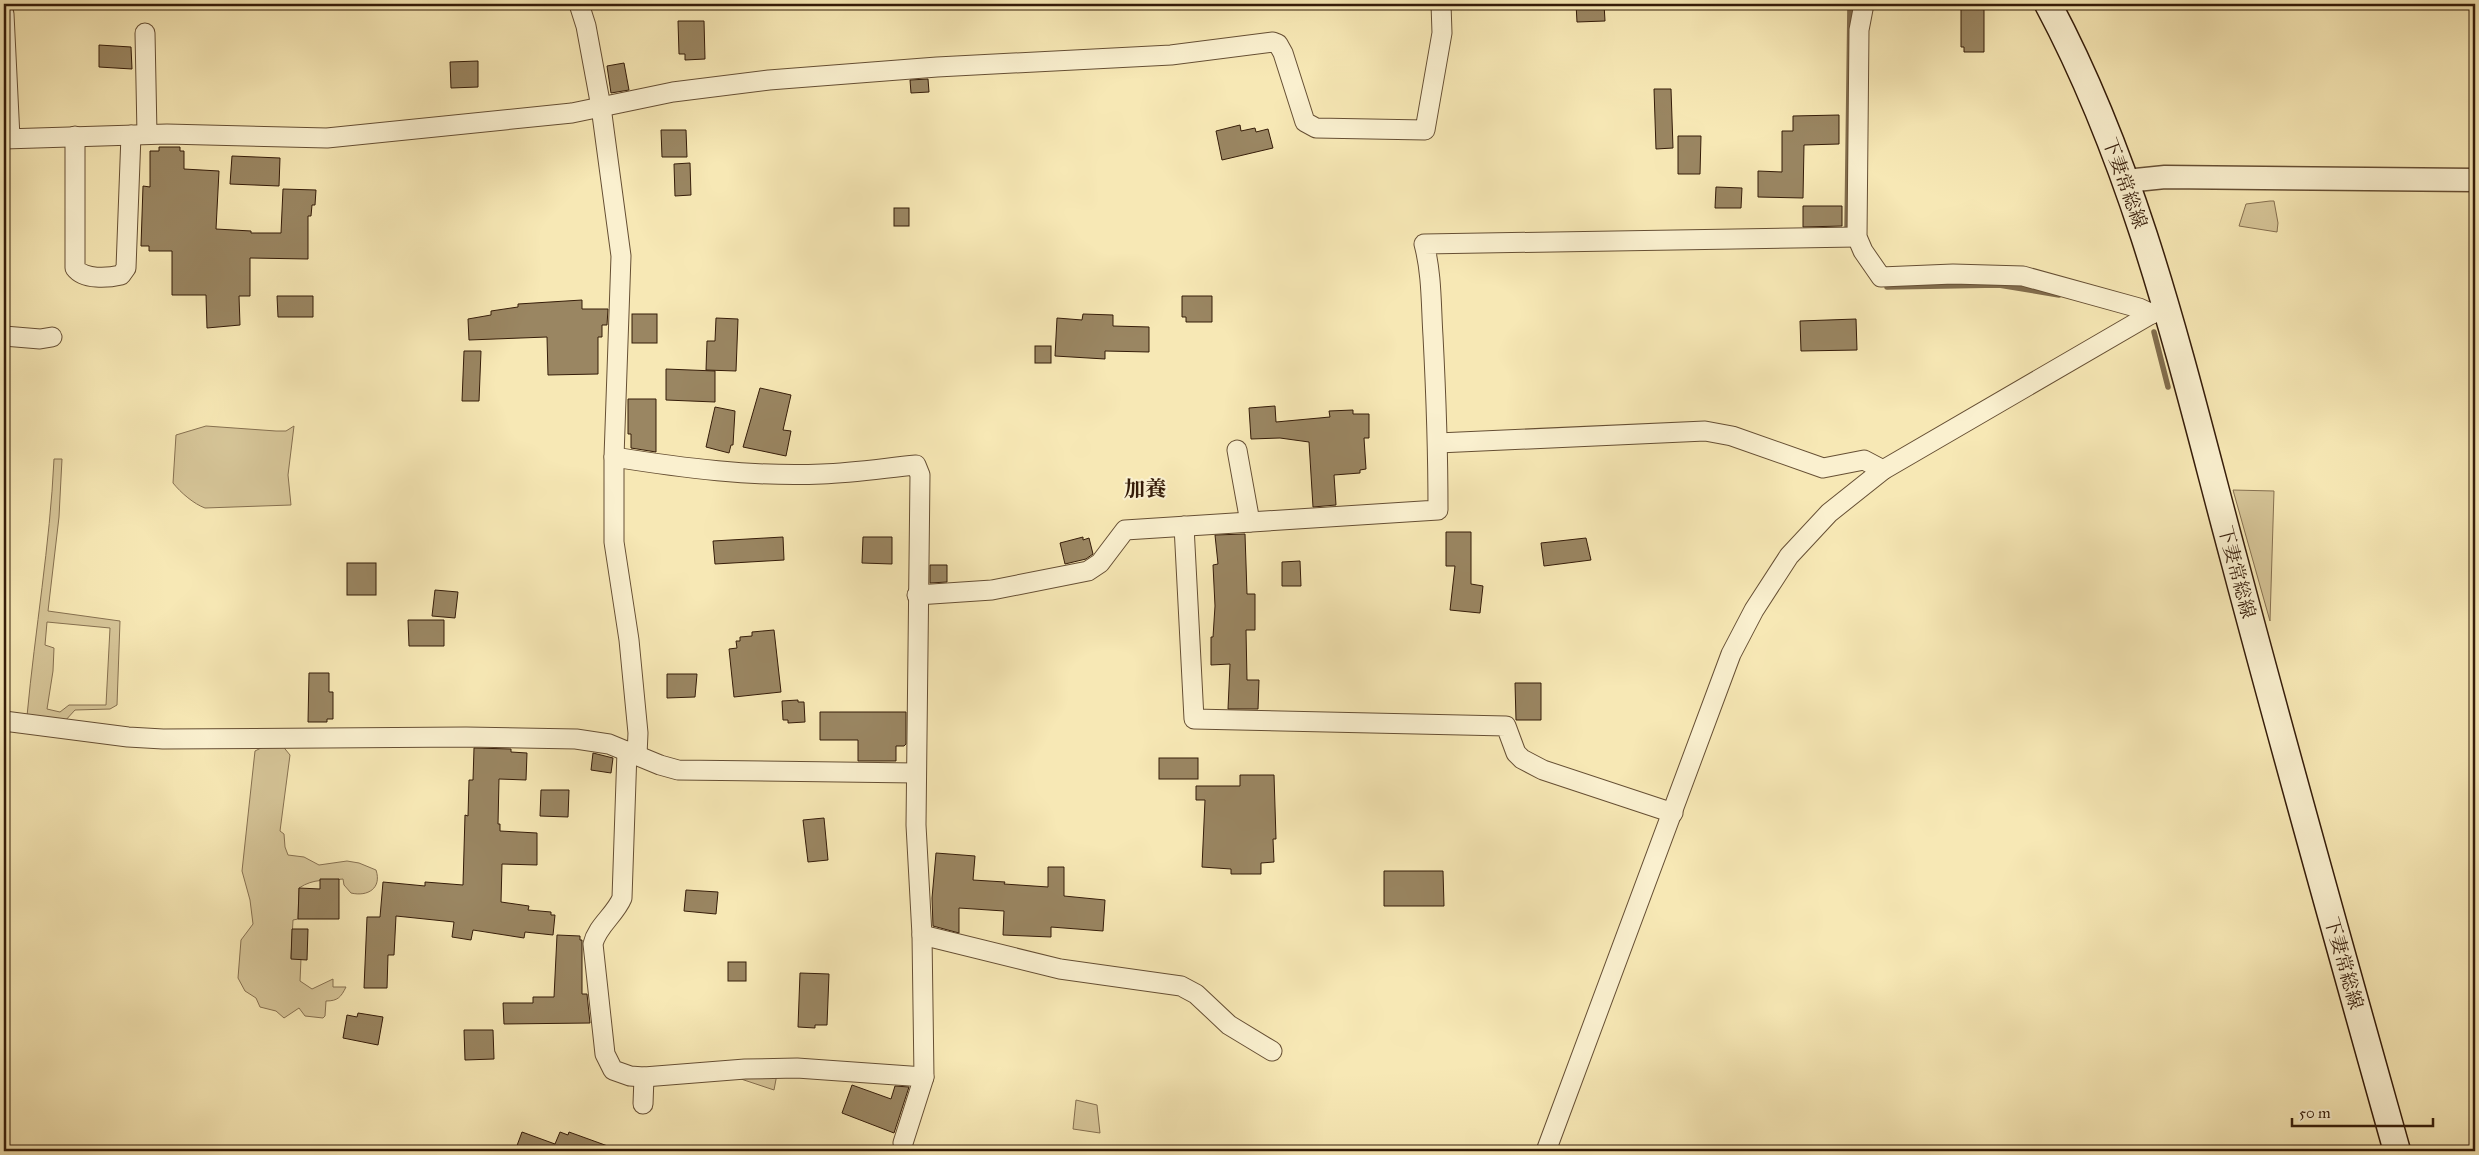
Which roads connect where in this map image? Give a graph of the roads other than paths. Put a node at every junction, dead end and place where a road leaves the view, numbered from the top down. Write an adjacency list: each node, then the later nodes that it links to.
1 (579, 4): 7 (street)
2 (1441, 4): 7 (street)
3 (1864, 4): 13 (street)
4 (2048, 4): 12 (main road, 下妻常総線)
5 (4, 14): 10 (street)
6 (145, 33): 8 (street)
7 (601, 108): 8 (street); 19 (street)
8 (139, 134): 9 (street); 9 (street)
9 (75, 136): 10 (street)
10 (7, 138)
11 (2475, 180): 12 (street)
12 (2126, 181): 14 (main road, 下妻常総線)
13 (1857, 237): 14 (street); 17 (street)
14 (2158, 310): 20 (street); 35 (main road, 下妻常総線)
15 (4, 336): 16 (street)
16 (52, 337)
17 (1438, 443): 20 (street); 21 (street)
18 (1237, 450): 21 (street)
19 (614, 457): 23 (street); 25 (street)
20 (1883, 470): 27 (street)
21 (1250, 522): 22 (street)
22 (1184, 526): 23 (street); 27 (street)
23 (917, 595): 26 (street)
24 (4, 721): 25 (street)
25 (632, 753): 26 (street); 30 (street)
26 (916, 773): 28 (street)
27 (1673, 813): 34 (street)
28 (922, 934): 29 (street); 31 (street)
29 (1272, 1051)
30 (644, 1077): 31 (street); 32 (street)
31 (924, 1077): 33 (street)
32 (643, 1104)
33 (903, 1143)
34 (1546, 1151)
35 (2397, 1151)

